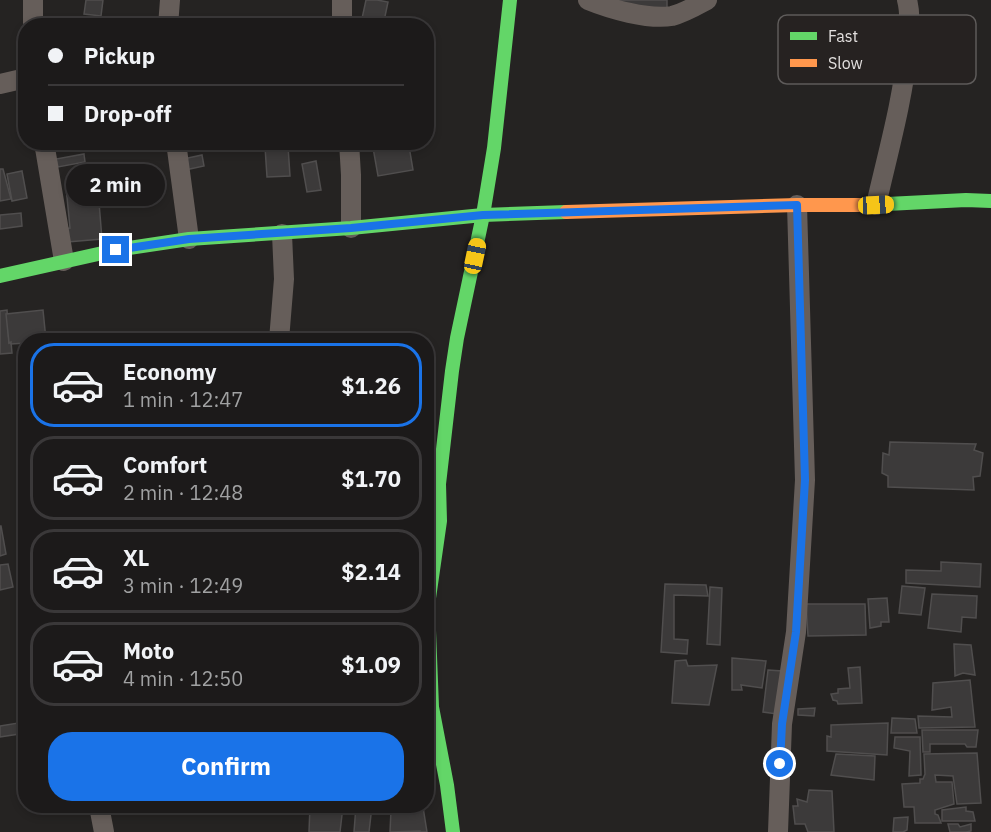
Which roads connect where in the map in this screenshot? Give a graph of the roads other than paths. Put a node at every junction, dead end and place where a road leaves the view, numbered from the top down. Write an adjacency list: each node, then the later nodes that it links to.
1 (33, 0): 9 (street)
2 (170, 0): 10 (street)
3 (342, 0): 11 (street)
4 (510, 0): 21 (street)
5 (588, 0): 6 (street)
6 (707, 0)
7 (907, 0): 8 (street)
8 (909, 15)
9 (33, 18)
10 (169, 18)
11 (342, 18)
12 (18, 80): 13 (street)
13 (0, 84)
14 (903, 84): 20 (street)
15 (45, 150): 25 (street)
16 (177, 150): 24 (street)
17 (349, 150): 22 (street)
18 (991, 201): 20 (street)
19 (797, 205): 20 (street); 21 (street); 33 (street)
20 (876, 205)
21 (483, 215): 22 (street); 28 (street)
22 (351, 228): 23 (street)
23 (282, 234): 24 (street); 27 (street)
24 (189, 239): 25 (street)
25 (64, 261): 26 (street)
26 (0, 276)
27 (280, 333)
28 (434, 563)
29 (434, 717): 32 (street)
30 (100, 813): 31 (street)
31 (104, 832)
32 (453, 832)
33 (778, 832)

